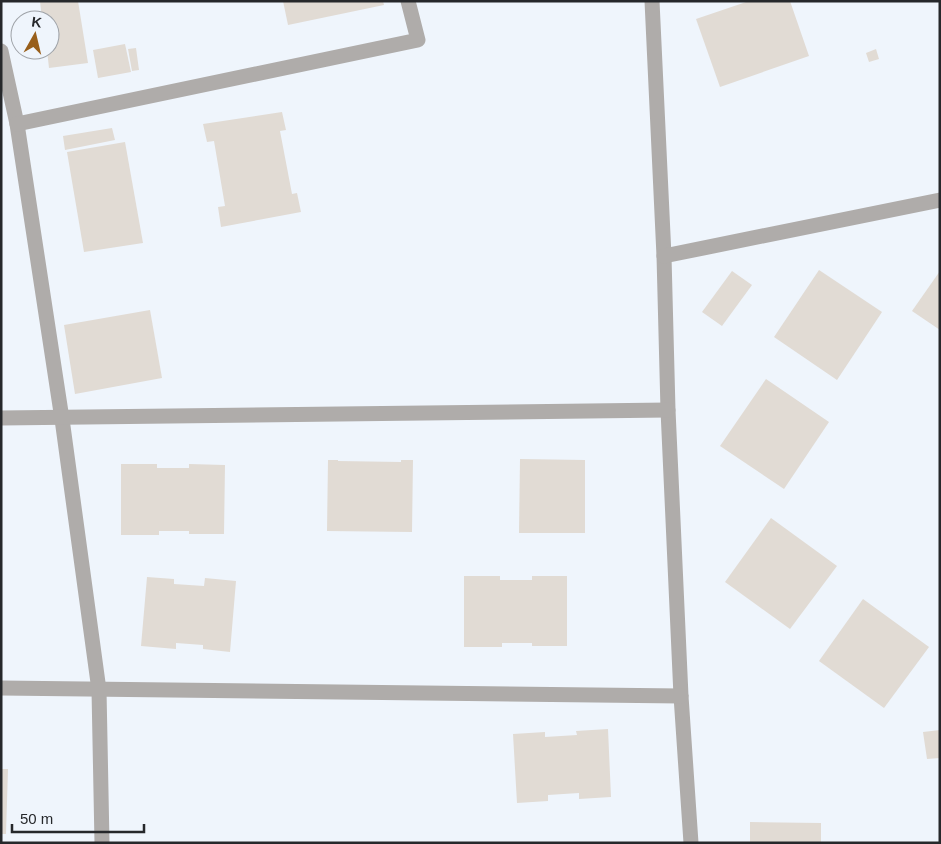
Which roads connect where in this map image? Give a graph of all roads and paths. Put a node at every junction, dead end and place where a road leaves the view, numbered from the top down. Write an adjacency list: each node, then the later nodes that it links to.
1 (408, 1): 4 (street)
2 (652, 1): 6 (street)
3 (1, 51): 4 (street)
4 (17, 124): 9 (street)
5 (940, 200): 6 (street)
6 (664, 256): 7 (street)
7 (668, 410): 9 (street); 12 (street)
8 (1, 418): 9 (street)
9 (62, 419): 11 (street)
10 (1, 688): 11 (street)
11 (99, 690): 12 (street); 13 (street)
12 (681, 696): 14 (street)
13 (102, 843)
14 (691, 843)

